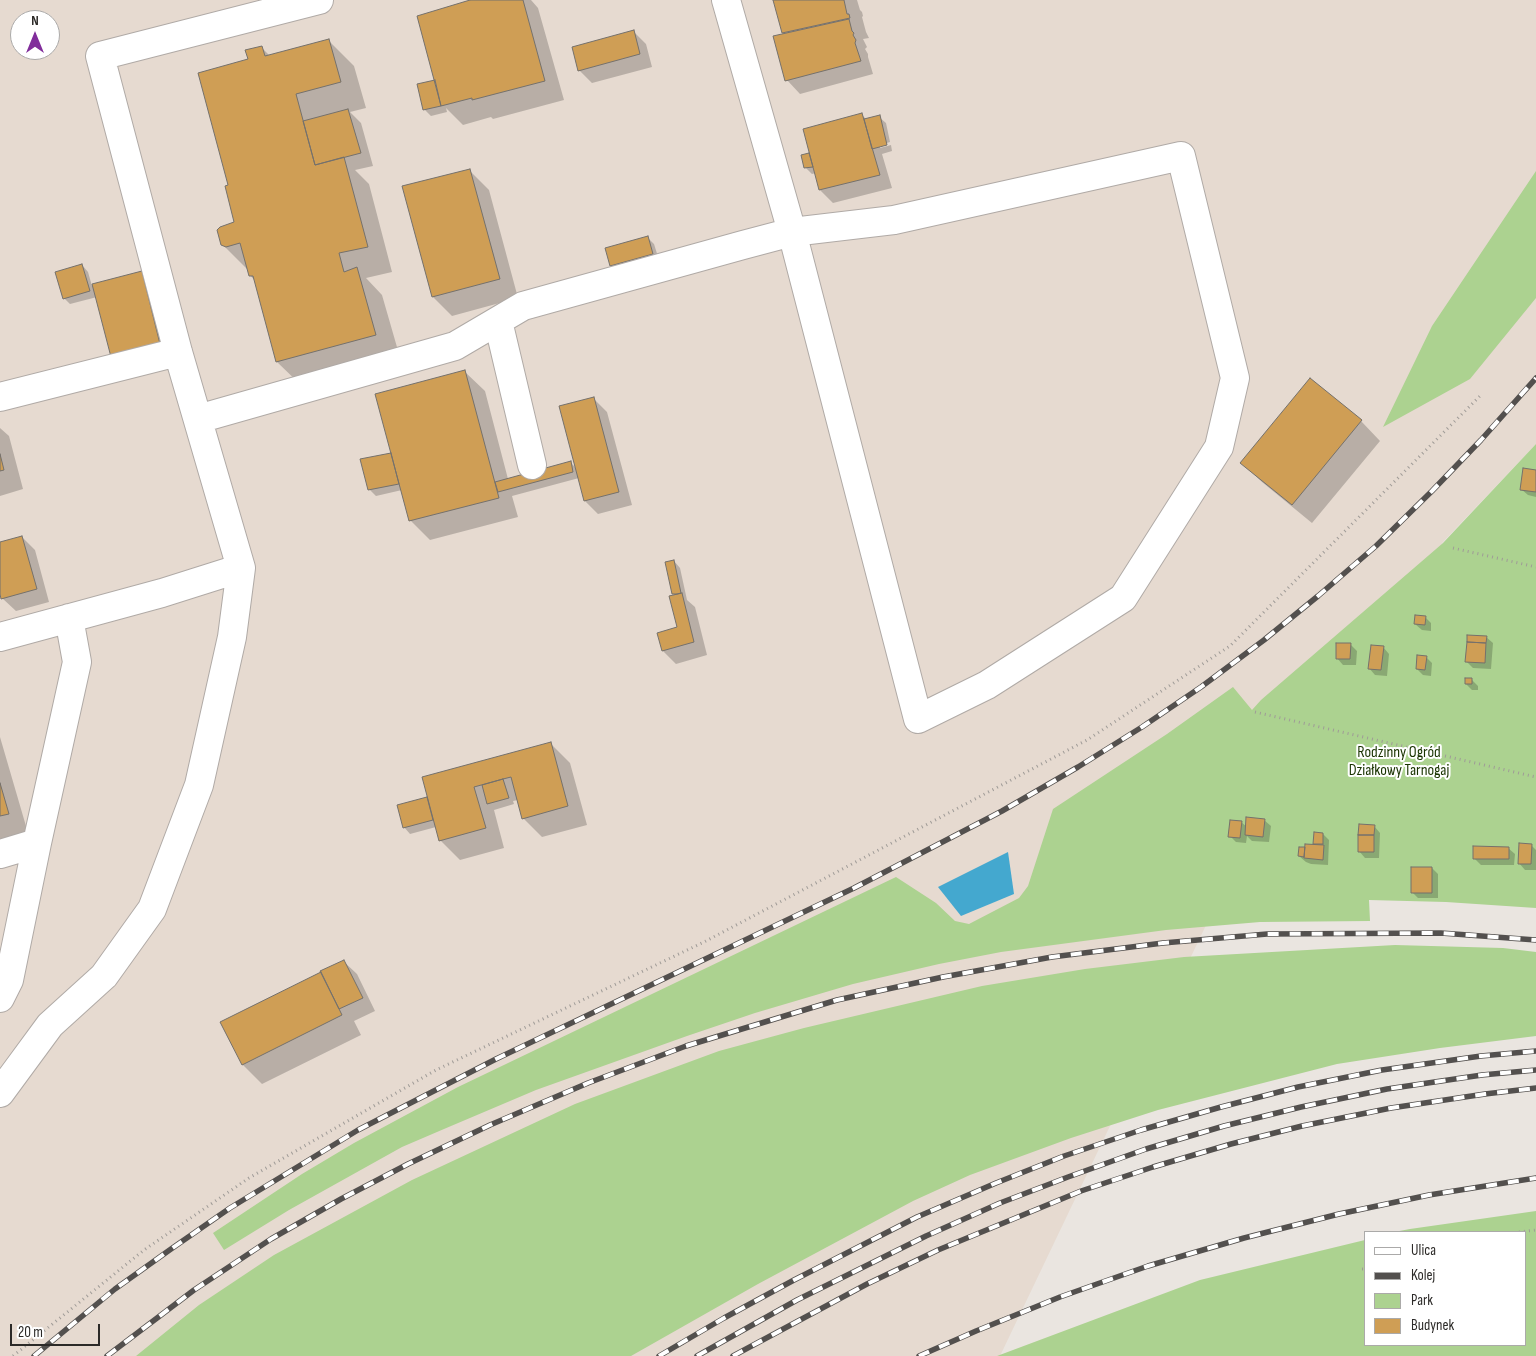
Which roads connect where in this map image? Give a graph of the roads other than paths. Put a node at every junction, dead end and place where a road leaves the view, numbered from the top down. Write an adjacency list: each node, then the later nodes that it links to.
1 (319, 0): 3 (lane)
2 (726, 0): 4 (lane)
3 (248, 9): 6 (lane)
4 (792, 232): 4 (lane); 5 (lane)
5 (498, 321): 8 (lane); 9 (lane)
6 (178, 352): 7 (lane); 8 (lane)
7 (0, 398)
8 (198, 419): 10 (lane)
9 (532, 465)
10 (241, 568): 11 (lane); 16 (lane)
11 (69, 618): 12 (lane); 13 (lane)
12 (0, 637)
13 (37, 843): 14 (lane); 15 (lane)
14 (0, 854)
15 (0, 998)
16 (0, 1093)

